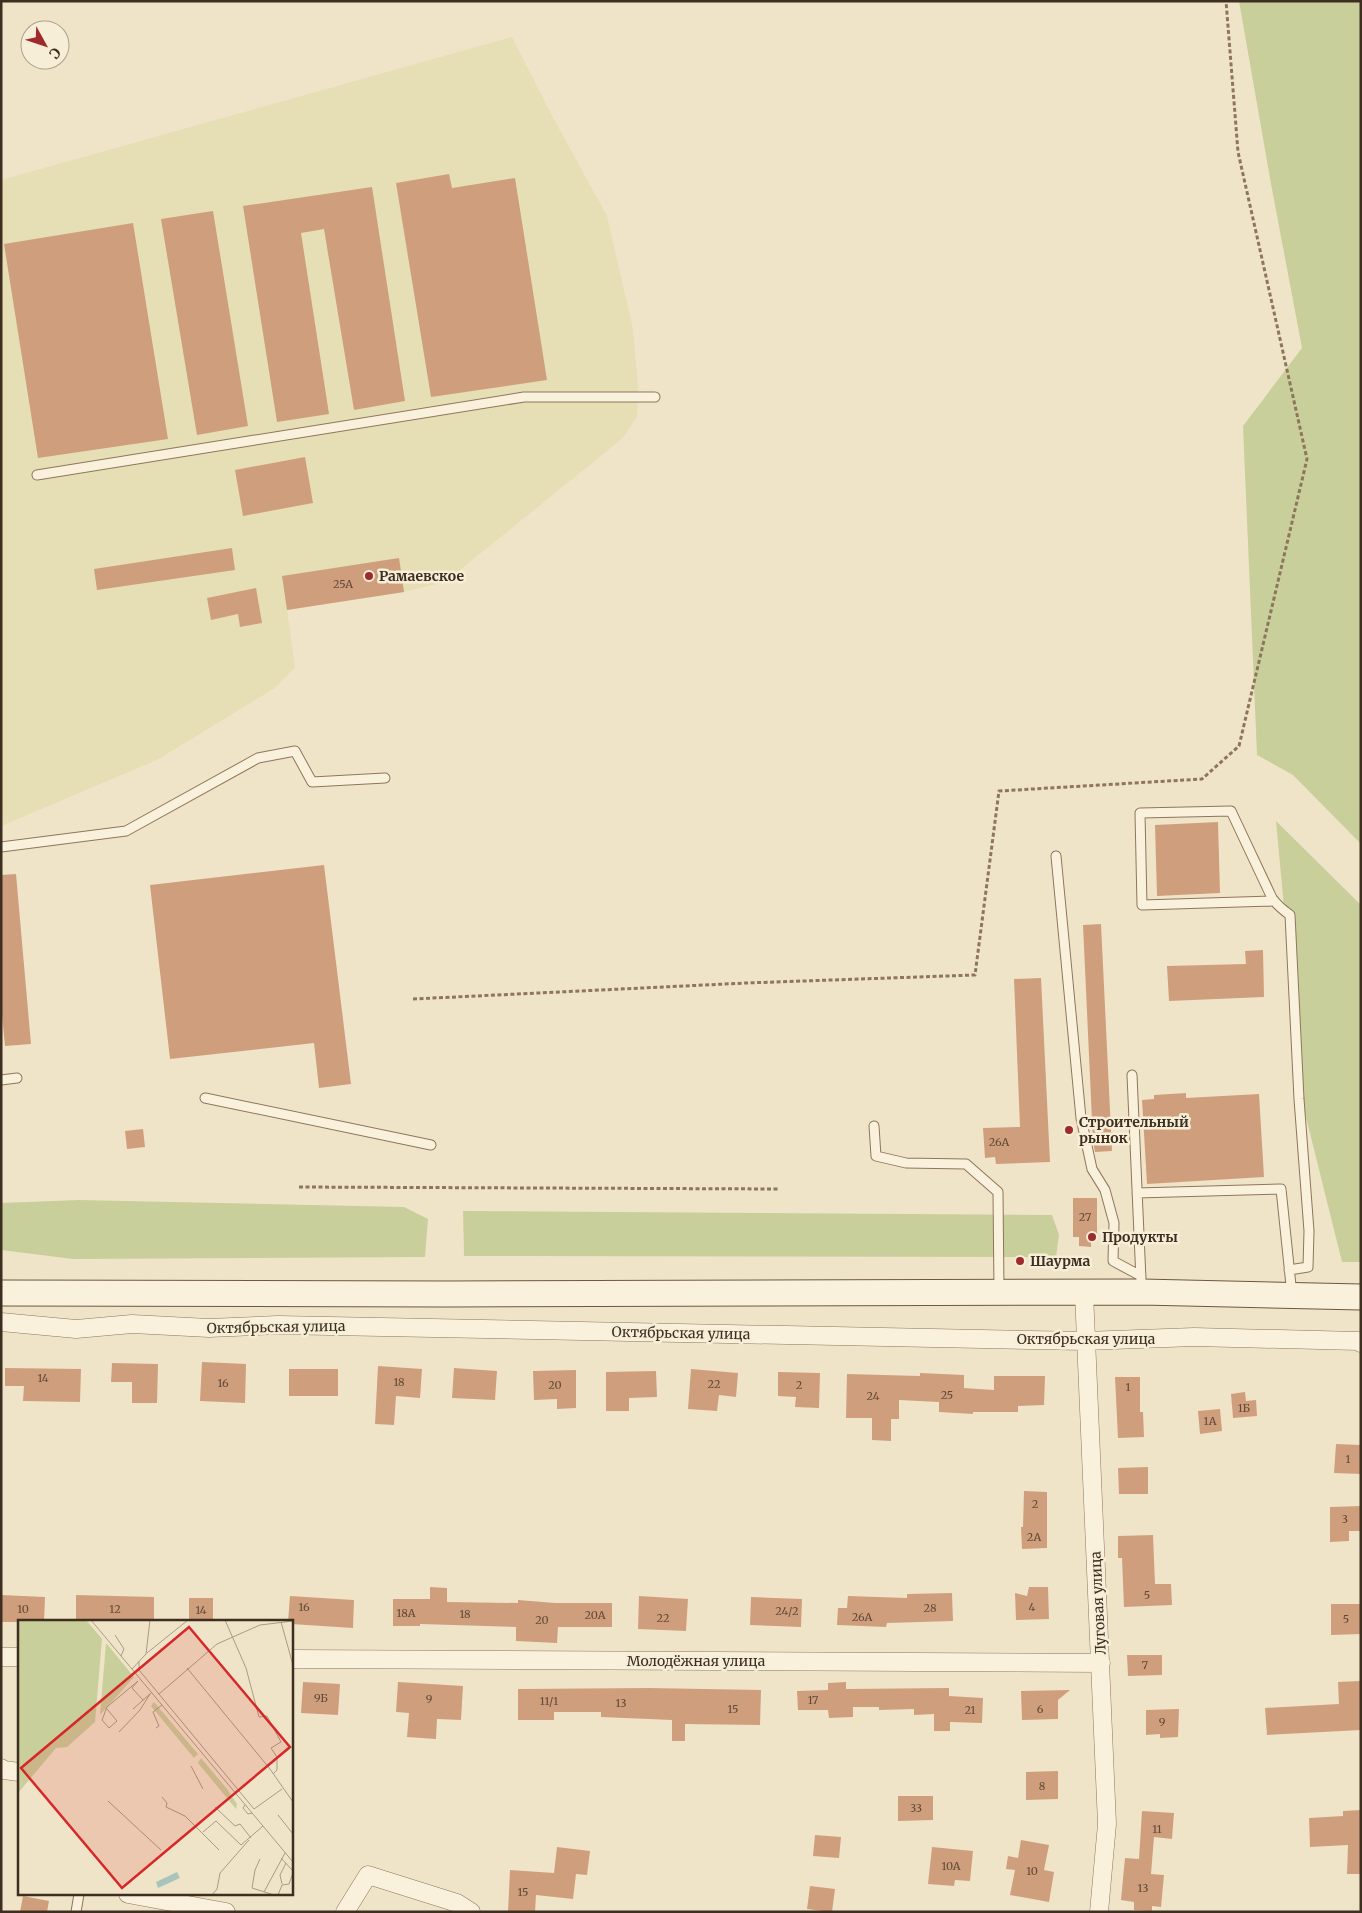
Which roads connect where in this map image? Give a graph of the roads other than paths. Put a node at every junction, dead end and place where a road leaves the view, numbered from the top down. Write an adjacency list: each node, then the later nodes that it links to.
1 (655, 396): 2 (lane)
2 (37, 475)
3 (385, 778): 4 (lane)
4 (1, 848)
5 (1056, 856): 15 (lane)
6 (1274, 901): 6 (lane); 14 (lane)
7 (1132, 1075): 13 (lane)
8 (17, 1078): 9 (lane)
9 (1, 1080)
10 (205, 1098): 12 (lane)
11 (874, 1126): 18 (lane)
12 (431, 1145)
13 (1137, 1193): 14 (lane); 15 (lane)
14 (1289, 1270): 19 (lane)
15 (1141, 1284): 17 (main road); 19 (main road)
16 (1, 1293): 18 (main road)
17 (1084, 1293): 18 (main road); 22 (street, Луговая улица)
18 (999, 1294)
19 (1292, 1295): 20 (main road)
20 (1361, 1296)
21 (1, 1322): 22 (street, Октябрьская улица)
22 (1084, 1341): 23 (street, Октябрьская улица); 27 (street, Луговая улица)
23 (1361, 1343)
24 (1, 1657): 25 (street)
25 (18, 1658)
26 (292, 1659): 27 (street, Молодёжная улица)
27 (1101, 1663): 36 (street, Луговая улица)
28 (1, 1768): 29 (street)
29 (18, 1772)
30 (79, 1896): 32 (lane)
31 (139, 1896): 33 (street)
32 (76, 1912)
33 (226, 1912)
34 (345, 1912): 35 (street)
35 (472, 1912)
36 (1099, 1912)

